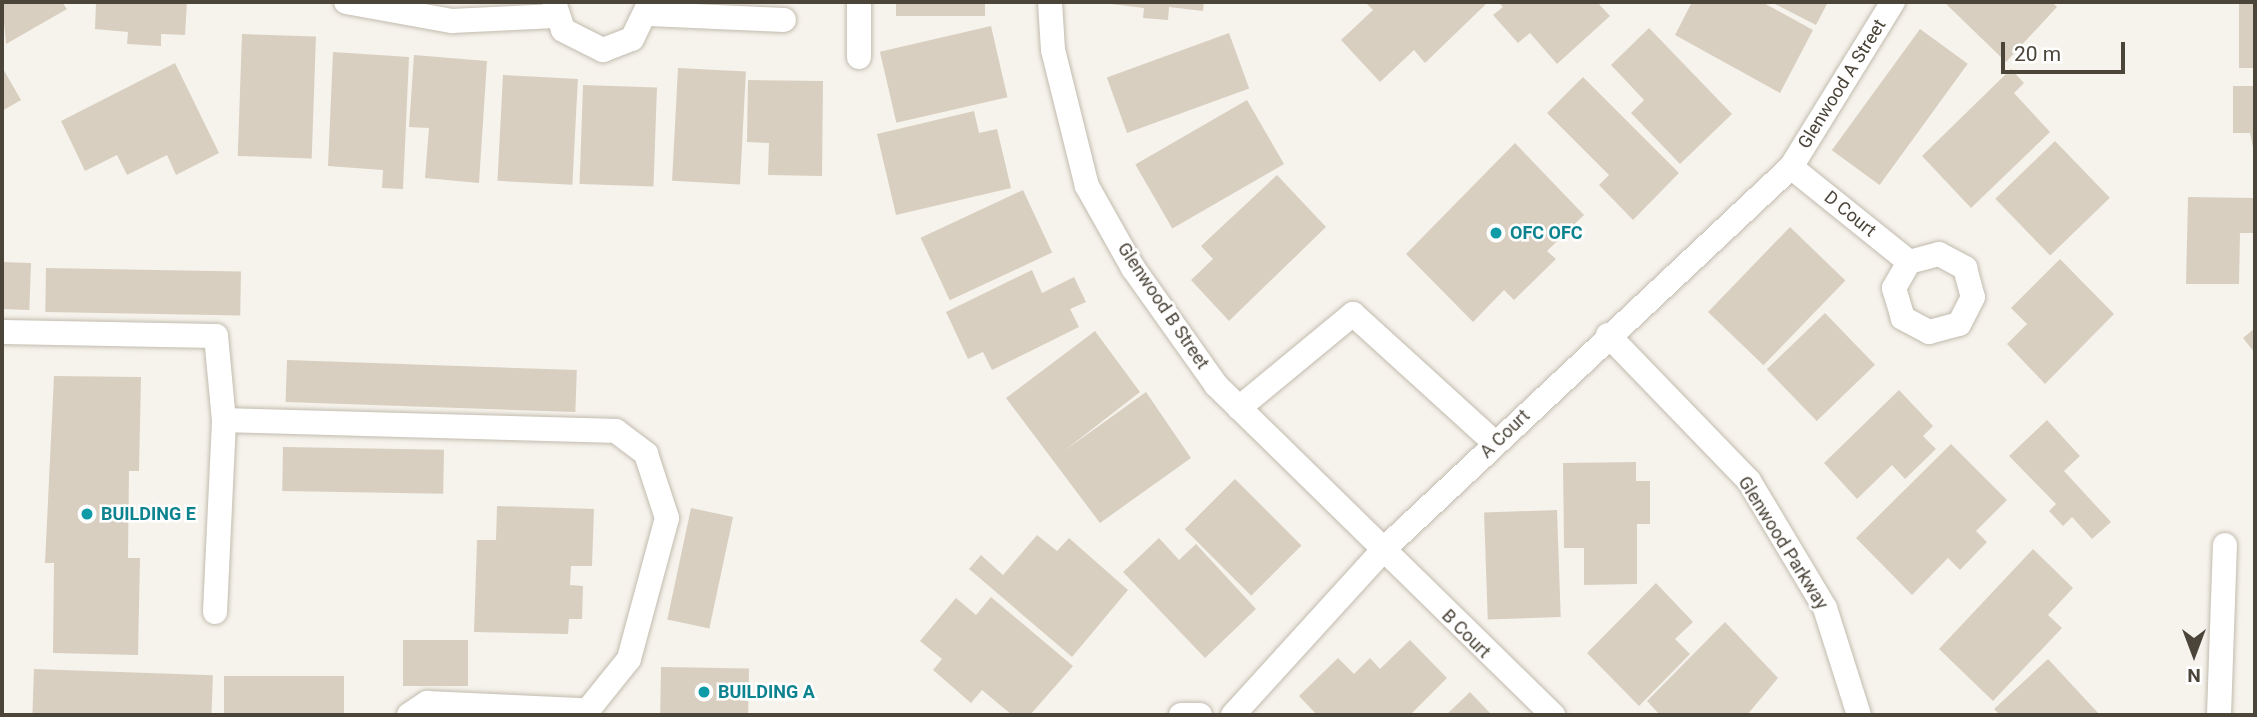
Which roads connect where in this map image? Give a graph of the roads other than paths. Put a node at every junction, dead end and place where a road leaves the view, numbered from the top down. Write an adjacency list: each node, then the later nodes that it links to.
1 (346, 2): 6 (lane)
2 (859, 2): 8 (lane)
3 (1049, 2): 13 (lane, Glenwood B Street)
4 (1893, 2): 9 (lane, Glenwood A Street)
5 (649, 8): 6 (lane); 7 (lane)
6 (554, 9)
7 (784, 20)
8 (859, 57)
9 (1791, 167): 10 (lane, D Court); 12 (lane, A Court)
10 (1909, 262)
11 (2, 332): 14 (lane)
12 (1608, 335): 15 (lane, A Court); 25 (lane, Glenwood Parkway)
13 (1239, 408): 15 (lane); 17 (lane, Glenwood B Street)
14 (224, 420): 18 (lane); 19 (lane)
15 (1495, 443): 17 (lane, A Court)
16 (2225, 545): 26 (lane)
17 (1383, 550): 23 (lane, A Court); 24 (lane, B Court)
18 (215, 612)
19 (584, 713): 20 (lane)
20 (409, 715)
21 (1181, 715): 22 (lane)
22 (1200, 715)
23 (1233, 715)
24 (1553, 715)
25 (1858, 715)
26 (2218, 715)

